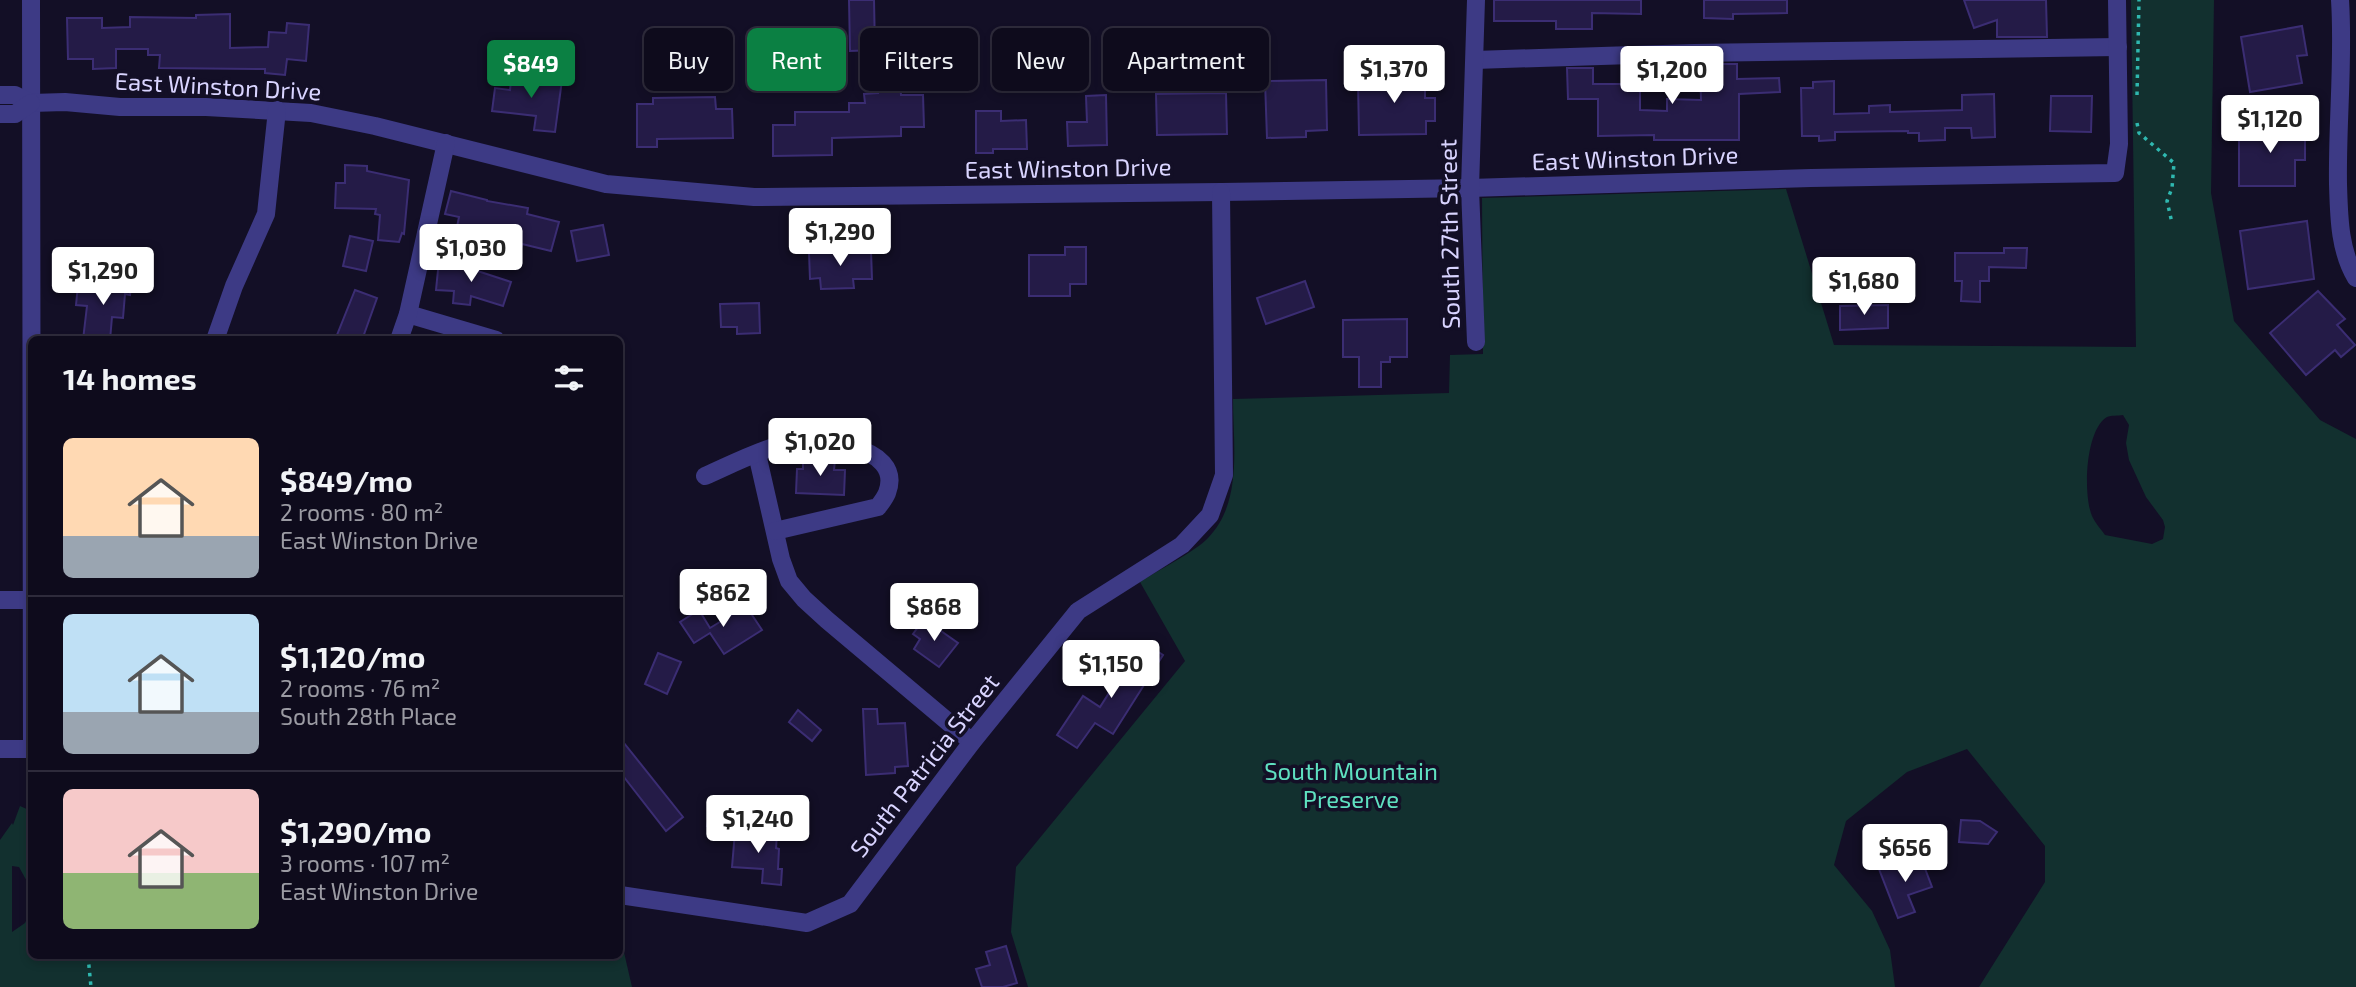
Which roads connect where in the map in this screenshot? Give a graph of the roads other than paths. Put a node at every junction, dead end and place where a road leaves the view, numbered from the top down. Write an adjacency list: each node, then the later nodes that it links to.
1 (31, 0): 8 (street)
2 (1476, 0): 6 (street, South 27th Street)
3 (2117, 0): 5 (street)
4 (2340, 0): 14 (street)
5 (2118, 47): 6 (street); 12 (street, East Winston Drive)
6 (1475, 60): 12 (street, South 27th Street)
7 (0, 95): 8 (street, East Winston Drive)
8 (31, 103): 9 (street, East Winston Drive); 10 (street, East Winston Drive); 16 (street)
9 (277, 110): 11 (street, East Winston Drive); 17 (street)
10 (0, 114)
11 (446, 143): 13 (street, East Winston Drive); 15 (street)
12 (1470, 188): 13 (street, East Winston Drive); 20 (street, South 27th Street)
13 (1220, 192): 26 (street, South Patricia Street)
14 (2356, 278)
15 (408, 314): 18 (street); 19 (street)
16 (31, 336)
17 (216, 336)
18 (400, 336)
19 (482, 336)
20 (1476, 342)
21 (757, 454): 22 (street); 23 (street); 23 (street)
22 (705, 476)
23 (775, 531): 26 (street)
24 (0, 600): 25 (street)
25 (28, 600)
26 (972, 742): 29 (street, South Patricia Street)
27 (0, 749): 28 (street)
28 (28, 750)
29 (623, 895)

